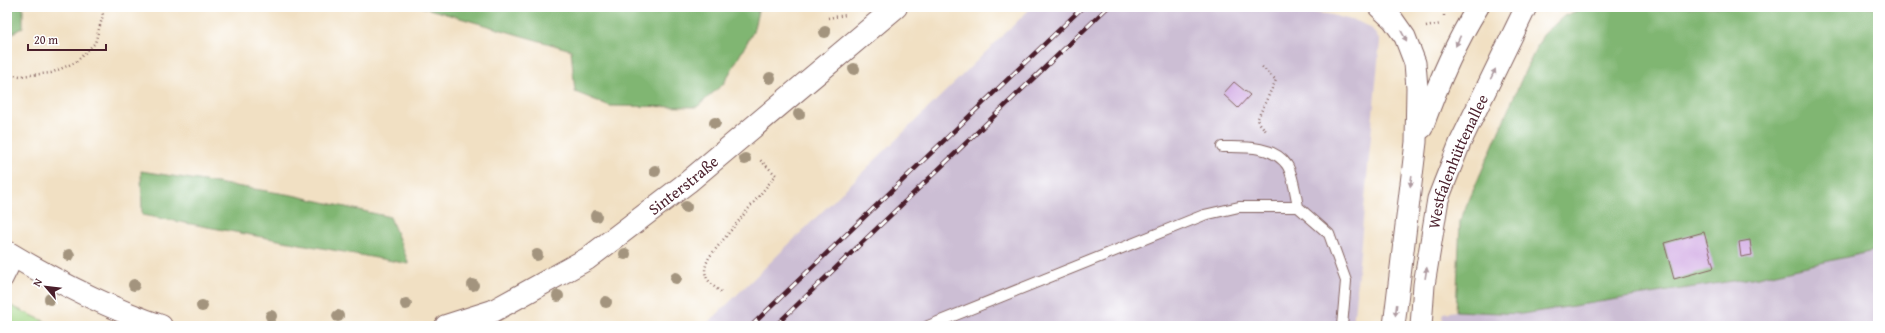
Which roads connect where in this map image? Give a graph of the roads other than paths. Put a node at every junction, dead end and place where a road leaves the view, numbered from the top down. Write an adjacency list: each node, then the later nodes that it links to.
1 (896, 7): 11 (street, Sinterstraße)
2 (1379, 7): 5 (street, Westfalenhüttenallee, one-way to 5)
3 (1478, 7): 5 (street, Westfalenhüttenallee, one-way to 5)
4 (1526, 7): 15 (street, Westfalenhüttenallee, one-way to 4)
5 (1416, 142): 14 (street, Westfalenhüttenallee, one-way to 14)
6 (1222, 147): 7 (lane)
7 (1298, 207): 12 (lane); 13 (lane)
8 (13, 256): 9 (lane); 10 (street)
9 (7, 281)
10 (161, 326)
11 (446, 326)
12 (928, 326)
13 (1342, 326)
14 (1394, 326)
15 (1421, 326)

